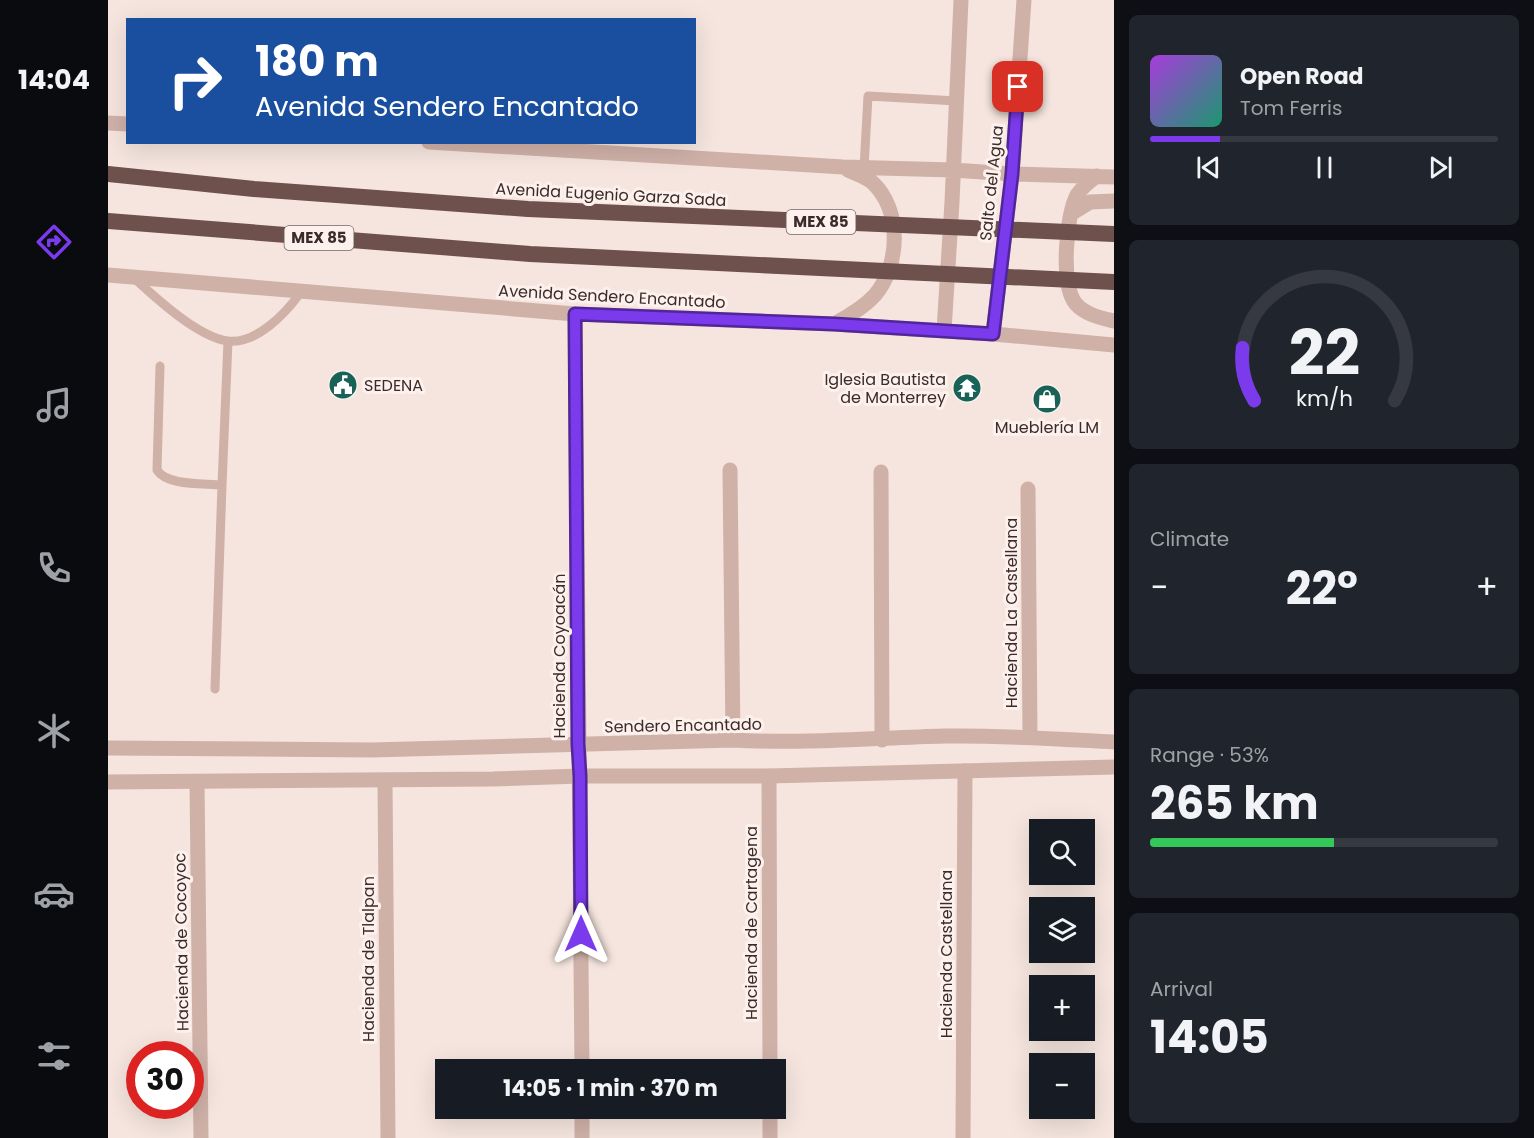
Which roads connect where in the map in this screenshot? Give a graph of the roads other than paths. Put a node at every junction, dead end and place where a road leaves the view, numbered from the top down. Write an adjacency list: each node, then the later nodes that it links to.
1 (961, 0): 3 (street)
2 (1023, 0): 11 (street, Salto del Agua)
3 (957, 101): 8 (lane); 9 (street)
4 (108, 123): 5 (street)
5 (126, 124)
6 (461, 144): 7 (street)
7 (843, 168): 8 (street); 24 (street)
8 (864, 168): 9 (street)
9 (953, 170): 11 (street); 25 (street)
10 (108, 174): 17 (highway, Avenida Eugenio Garza Sada / MEX 85)
11 (1012, 174): 12 (street); 26 (street, Salto del Agua)
12 (1097, 176): 13 (street); 15 (street)
13 (1114, 177)
14 (1114, 201): 15 (street)
15 (1072, 213): 23 (street)
16 (108, 221): 20 (highway, MEX 85)
17 (1114, 234)
18 (108, 275): 19 (street, Avenida Sendero Encantado)
19 (134, 277): 21 (street, Avenida Sendero Encantado); 27 (lane)
20 (1114, 282)
21 (301, 292): 22 (street, Avenida Sendero Encantado); 27 (lane)
22 (575, 314): 24 (street, Avenida Sendero Encantado); 39 (street, Hacienda Coyoacán)
23 (1114, 321)
24 (834, 324): 25 (street, Avenida Sendero Encantado)
25 (944, 331): 26 (street, Avenida Sendero Encantado)
26 (993, 334): 28 (street, Avenida Sendero Encantado)
27 (228, 341): 32 (lane)
28 (1114, 345)
29 (160, 366): 32 (lane)
30 (730, 470): 36 (street)
31 (880, 472): 37 (street)
32 (222, 485): 34 (lane)
33 (1028, 489): 35 (street, Hacienda La Castellana)
34 (215, 689)
35 (1030, 737): 37 (street, Sendero Encantado); 38 (street, Sendero Encantado)
36 (733, 740): 37 (street, Sendero Encantado); 39 (street, Sendero Encantado)
37 (882, 740)
38 (1114, 742)
39 (578, 744): 40 (street, Sendero Encantado); 43 (street, Hacienda Coyoacán)
40 (108, 748)
41 (1114, 767): 42 (street)
42 (965, 771): 44 (street); 56 (street, Hacienda Castellana)
43 (580, 776): 44 (street); 45 (street); 48 (street, Hacienda Coyoacán)
44 (769, 776): 49 (street, Hacienda de Cartagena)
45 (385, 781): 47 (street); 53 (street, Hacienda de Tlalpan)
46 (108, 782): 47 (street)
47 (197, 782): 52 (street, Hacienda de Cocoyoc)
48 (582, 1059)
49 (770, 1059)
50 (582, 1119): 54 (street)
51 (770, 1119): 55 (street)
52 (201, 1138)
53 (388, 1138)
54 (582, 1138)
55 (770, 1138)
56 (963, 1138)

